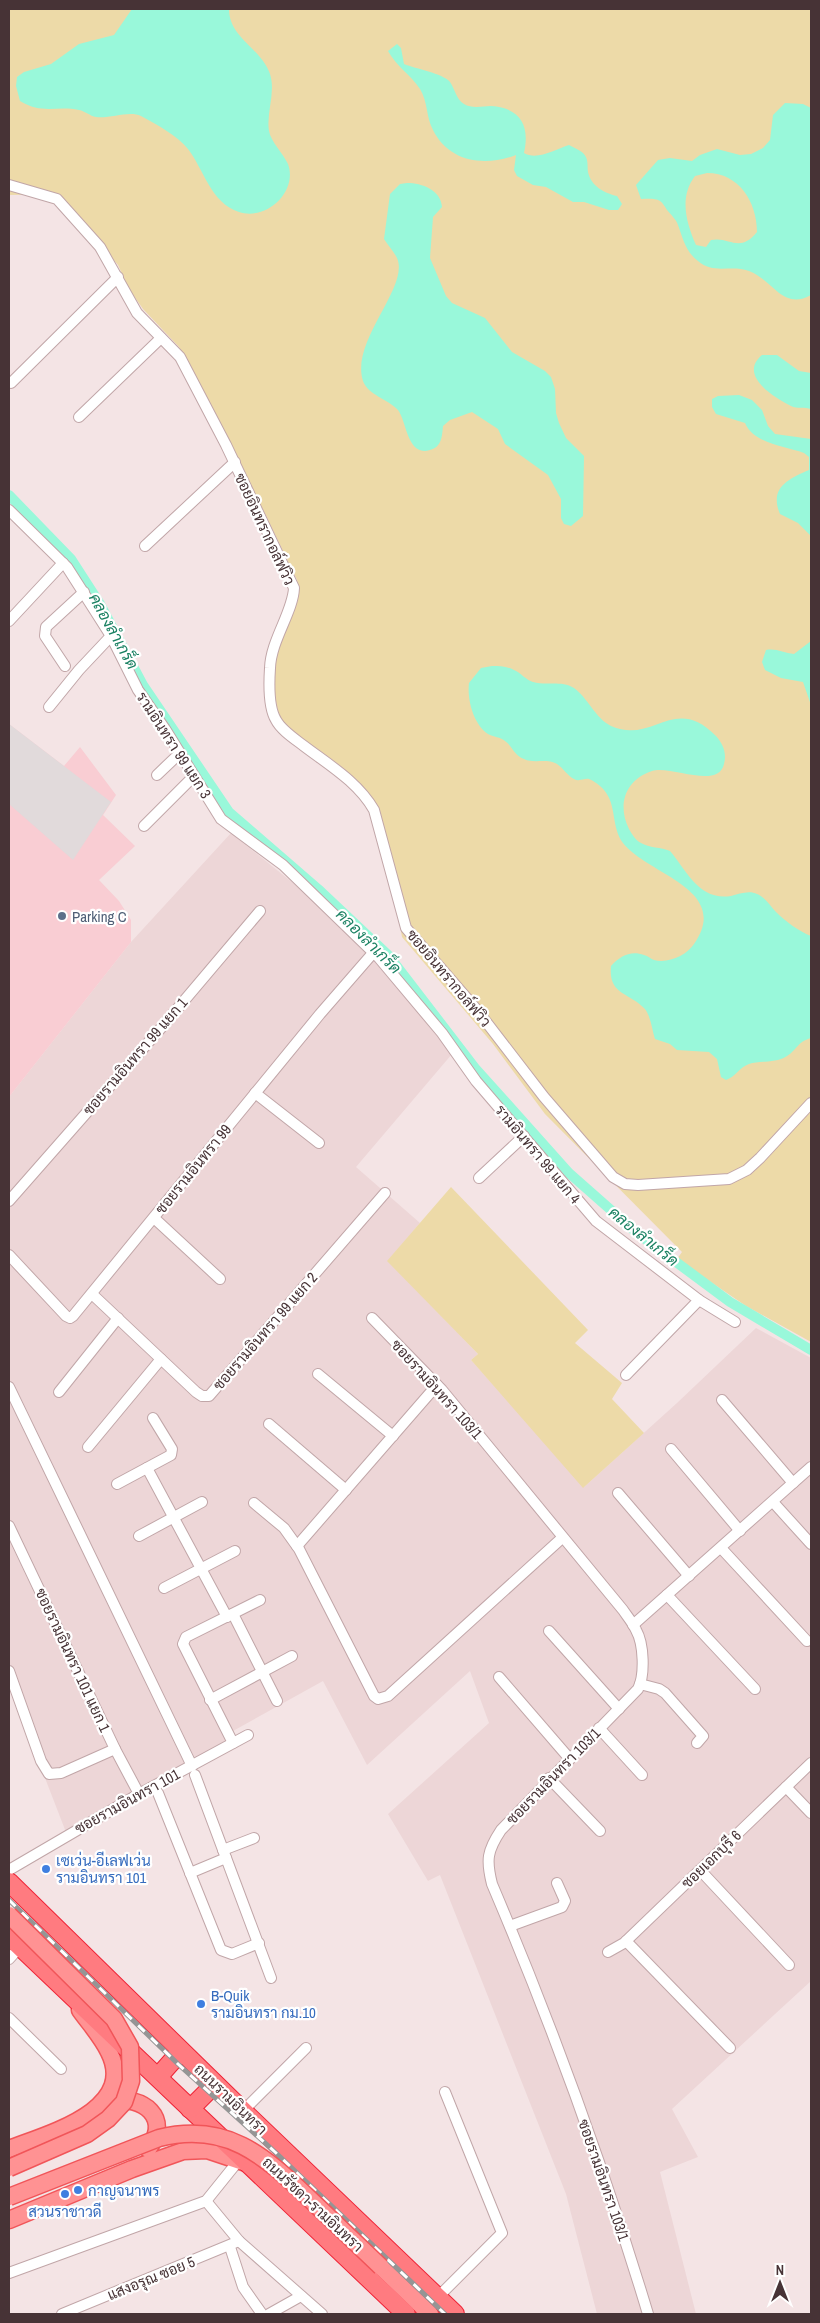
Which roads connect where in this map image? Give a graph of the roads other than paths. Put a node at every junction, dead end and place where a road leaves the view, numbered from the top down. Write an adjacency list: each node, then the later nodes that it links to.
1 (9, 185): 2 (street, ซอยอินทรากอล์ฟวิว)
2 (118, 277): 3 (street, ซอยอินทรากอล์ฟวิว); 4 (street)
3 (161, 338): 5 (street); 6 (street, ซอยอินทรากอล์ฟวิว)
4 (11, 384)
5 (79, 417)
6 (235, 462): 8 (street); 22 (street, ซอยอินทรากอล์ฟวิว)
7 (9, 510): 9 (street, รามอินทรา 99 แยก 3)
8 (145, 546)
9 (63, 563): 10 (street, รามอินทรา 99 แยก 3); 11 (street)
10 (84, 592): 12 (street, รามอินทรา 99 แยก 3); 13 (street)
11 (9, 621)
12 (111, 636): 14 (street); 15 (street, รามอินทรา 99 แยก 3)
13 (65, 666)
14 (49, 707)
15 (180, 753): 16 (street); 17 (street, รามอินทรา 99 แยก 3)
16 (157, 775)
17 (193, 777): 18 (street); 20 (street, รามอินทรา 99 แยก 3)
18 (144, 826)
19 (260, 911): 27 (street, ซอยรามอินทรา 99 แยก 1)
20 (373, 953): 21 (street, ซอยรามอินทรา 99); 23 (street, รามอินทรา 99 แยก 4)
21 (255, 1093): 24 (street); 28 (street, ซอยรามอินทรา 99)
22 (811, 1103)
23 (524, 1136): 25 (street); 32 (street, รามอินทรา 99 แยก 4)
24 (319, 1144)
25 (478, 1178)
26 (385, 1192): 36 (street, ซอยรามอินทรา 99 แยก 2)
27 (9, 1201)
28 (154, 1218): 30 (street); 31 (street, ซอยรามอินทรา 99)
29 (9, 1256): 31 (street, ซอยรามอินทรา 99)
30 (220, 1280)
31 (92, 1294): 33 (street, ซอยรามอินทรา 99 แยก 2)
32 (699, 1300): 35 (street, รามอินทรา 99 แยก 4); 38 (street)
33 (118, 1318): 36 (street, ซอยรามอินทรา 99 แยก 2); 41 (street)
34 (372, 1318): 39 (street, ซอยรามอินทรา 103/1)
35 (736, 1322)
36 (160, 1359): 46 (street)
37 (318, 1374): 45 (street)
38 (626, 1375)
39 (437, 1385): 45 (street); 61 (street, ซอยรามอินทรา 103/1)
40 (9, 1387): 91 (street)
41 (59, 1392)
42 (722, 1400): 50 (street)
43 (153, 1418): 49 (street)
44 (269, 1424): 52 (street)
45 (393, 1436): 52 (street)
46 (88, 1448)
47 (671, 1449): 59 (street)
48 (811, 1467): 50 (street)
49 (147, 1468): 51 (street); 57 (street)
50 (793, 1483): 55 (street)
51 (116, 1484)
52 (346, 1490): 63 (street)
53 (618, 1492): 67 (street)
54 (202, 1502): 57 (street)
55 (773, 1502): 59 (street); 62 (street)
56 (254, 1503): 63 (street)
57 (174, 1518): 60 (street); 66 (street)
58 (9, 1526): 88 (street, ซอยรามอินทรา 101 แยก 1)
59 (740, 1531): 64 (street)
60 (140, 1536)
61 (562, 1538): 63 (street); 72 (street, ซอยรามอินทรา 103/1)
62 (811, 1544)
63 (297, 1546)
64 (721, 1548): 67 (street); 74 (street)
65 (235, 1552): 66 (street)
66 (200, 1568): 68 (street); 71 (street)
67 (689, 1576): 69 (street)
68 (164, 1588)
69 (667, 1595): 72 (street); 80 (street)
70 (260, 1600): 71 (street)
71 (230, 1615): 77 (street); 81 (street)
72 (633, 1625): 79 (street, ซอยรามอินทรา 103/1)
73 (549, 1631): 83 (street)
74 (806, 1641)
75 (292, 1656): 77 (street)
76 (9, 1671): 88 (street)
77 (262, 1672): 81 (street); 82 (street)
78 (498, 1677): 89 (street)
79 (640, 1684): 83 (street, ซอยรามอินทรา 103/1); 87 (street)
80 (755, 1689)
81 (210, 1700): 86 (street)
82 (277, 1701)
83 (619, 1709): 84 (street, ซอยรามอินทรา 103/1)
84 (599, 1728): 89 (street, ซอยรามอินทรา 103/1); 92 (street)
85 (248, 1736): 86 (street, ซอยรามอินทรา 101)
86 (234, 1743): 91 (street, ซอยรามอินทรา 101)
87 (697, 1743)
88 (115, 1749): 96 (street, ซอยรามอินทรา 101 แยก 1)
89 (569, 1758): 93 (street, ซอยรามอินทรา 103/1)
90 (811, 1763): 94 (street, ซอยเอกบุรี 6)
91 (193, 1770): 96 (street, ซอยรามอินทรา 101); 100 (street)
92 (642, 1775)
93 (549, 1778): 98 (street); 107 (street, ซอยรามอินทรา 103/1)
94 (786, 1787): 97 (street); 102 (street, ซอยเอกบุรี 6)
95 (158, 1793): 103 (street)
96 (139, 1794): 101 (street, ซอยรามอินทรา 101)
97 (811, 1813)
98 (600, 1831)
99 (254, 1838): 100 (street)
100 (225, 1854): 103 (street); 109 (street)
101 (9, 1870)
102 (700, 1870): 108 (street, ซอยเอกบุรี 6); 112 (street)
103 (190, 1873): 109 (street)
104 (9, 1882): 118 (highway, ถนนรามอินทรา)
105 (557, 1883): 107 (street)
106 (9, 1915): 129 (main road, bridge)
107 (510, 1926): 146 (street, ซอยรามอินทรา 103/1)
108 (626, 1941): 111 (street, ซอยเอกบุรี 6); 117 (street)
109 (259, 1943): 113 (street)
110 (13, 1947): 114 (highway)
111 (608, 1952)
112 (789, 1964)
113 (270, 1978)
114 (68, 1992): 120 (highway); 123 (main road)
115 (9, 2018): 119 (street)
116 (306, 2048): 125 (street)
117 (730, 2048)
118 (181, 2052): 120 (highway); 121 (highway, ถนนรามอินทรา)
119 (61, 2068)
120 (158, 2076): 124 (highway)
121 (215, 2084): 124 (highway); 125 (highway, ถนนรามอินทรา)
122 (445, 2092): 138 (street)
123 (104, 2103): 126 (main road); 130 (main road)
124 (190, 2109): 127 (highway)
125 (242, 2111): 128 (highway, ถนนรามอินทรา)
126 (9, 2149)
127 (244, 2162): 130 (main road, ถนนรัชดา-รามอินทรา); 131 (highway); 133 (street)
128 (298, 2165): 131 (highway); 138 (highway, ถนนรามอินทรา)
129 (9, 2168)
130 (132, 2169): 134 (main road, ถนนรัชดา-รามอินทรา)
131 (268, 2184): 143 (highway)
132 (9, 2197): 144 (main road, ถนนรัชดา-รามอินทรา, bridge)
133 (206, 2201): 135 (street); 136 (street)
134 (9, 2220)
135 (234, 2244): 137 (street); 139 (street, แสงอรุณ ซอย 5); 140 (street)
136 (9, 2273)
137 (301, 2296): 141 (street); 142 (street)
138 (438, 2298): 145 (highway, ถนนรามอินทรา)
139 (62, 2314)
140 (262, 2314)
141 (269, 2314)
142 (322, 2314)
143 (406, 2314)
144 (430, 2314)
145 (455, 2314)
146 (648, 2314)

